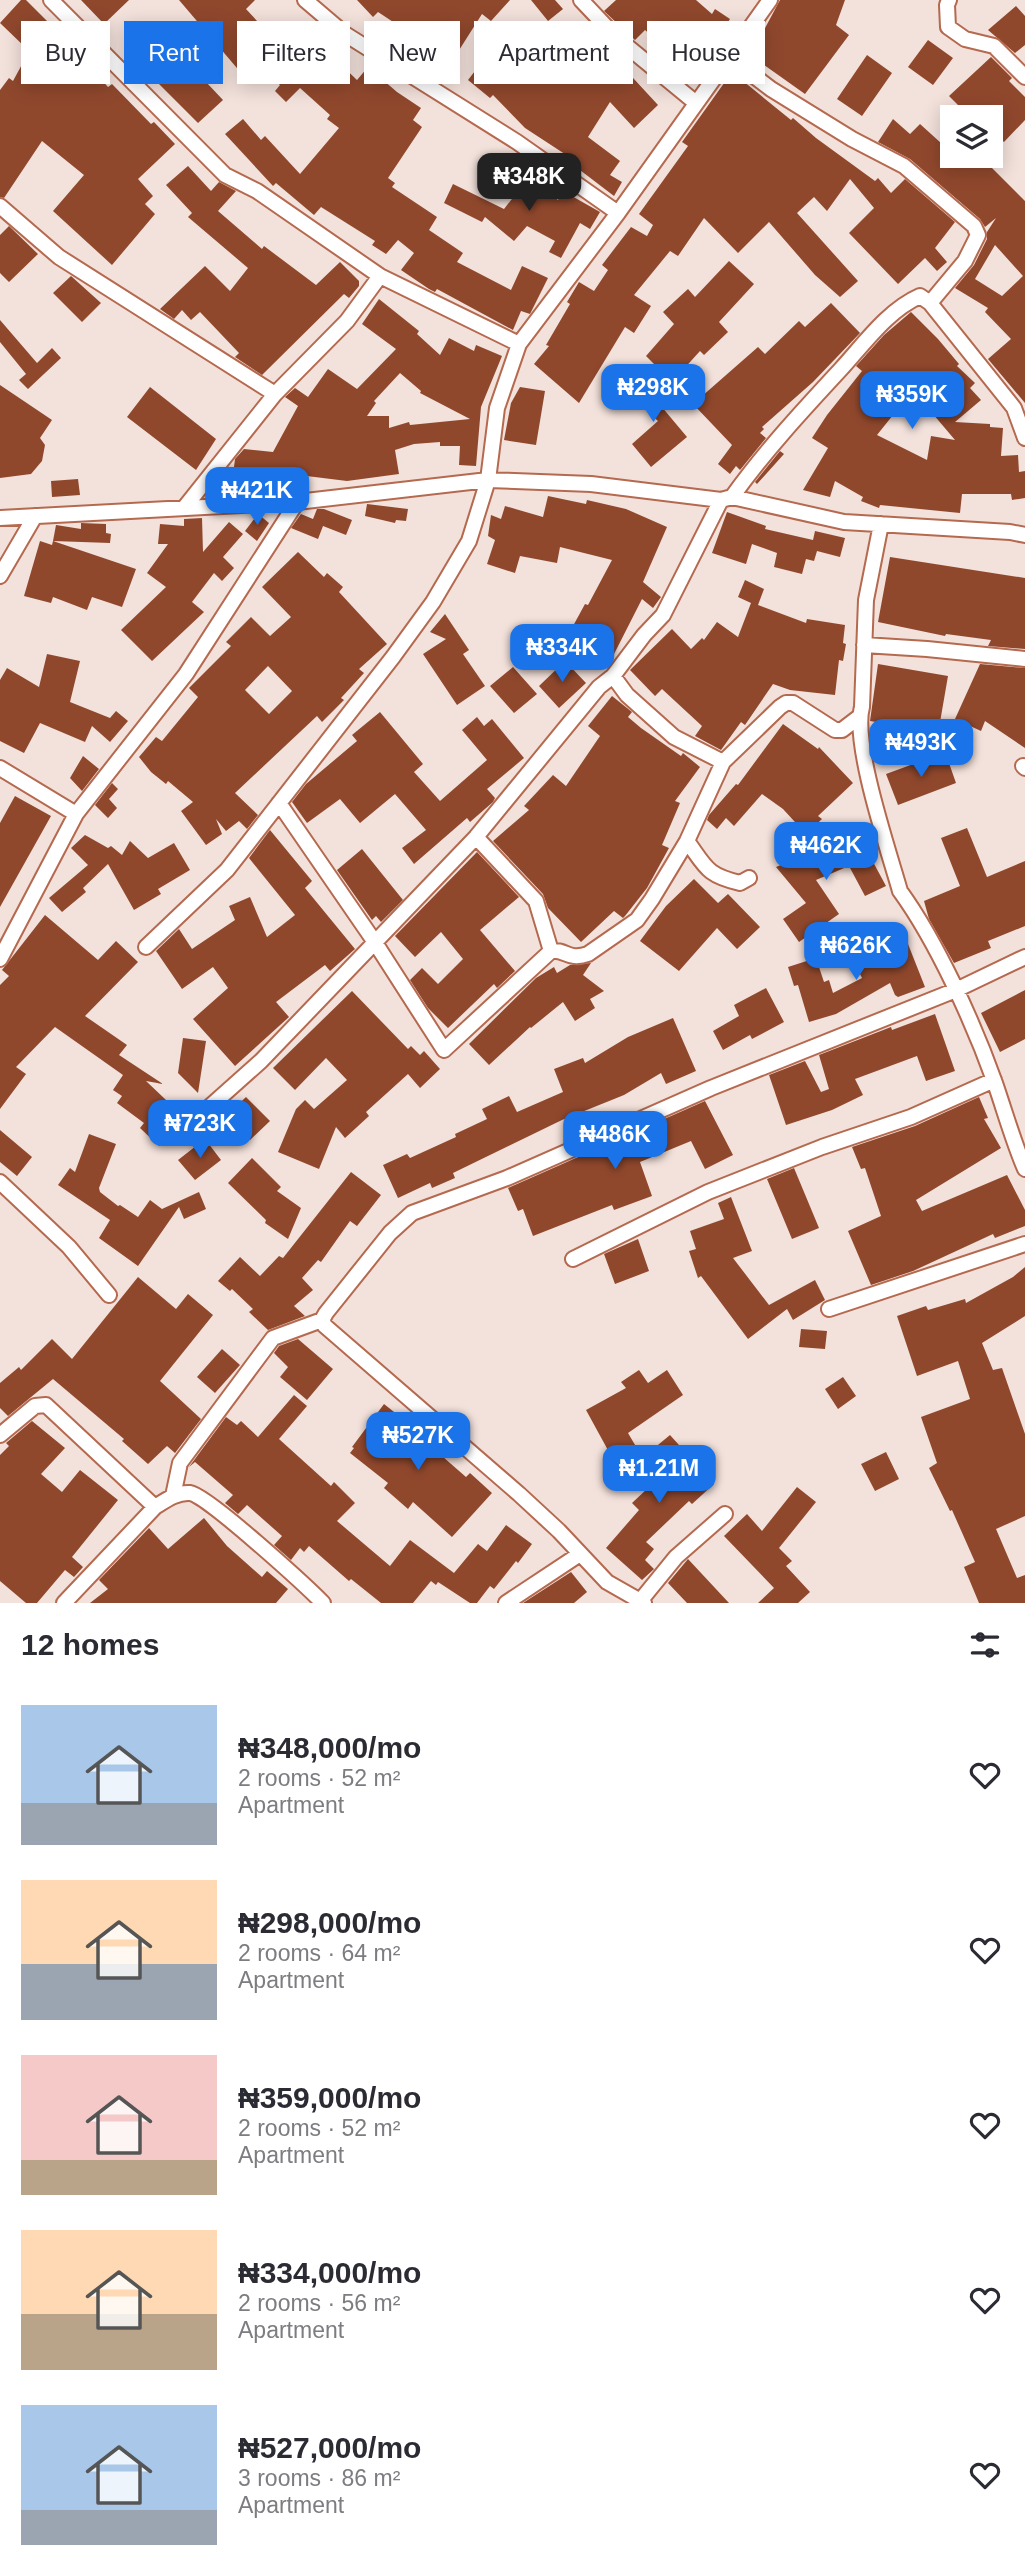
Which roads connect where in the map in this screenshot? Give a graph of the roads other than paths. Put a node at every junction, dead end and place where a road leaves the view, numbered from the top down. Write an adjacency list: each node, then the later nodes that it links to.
1 (51, 0): 13 (street)
2 (305, 0): 12 (street)
3 (581, 0): 10 (street)
4 (770, 0): 6 (street)
5 (949, 0): 7 (street)
6 (755, 21)
7 (1025, 77)
8 (710, 84): 10 (street)
9 (764, 84): 14 (street)
10 (696, 103): 12 (street)
11 (0, 206): 16 (street)
12 (618, 214): 15 (street)
13 (380, 276): 15 (street); 16 (street)
14 (930, 303): 17 (street); 19 (street)
15 (519, 344): 18 (street)
16 (275, 394): 21 (street)
17 (1025, 438)
18 (488, 480): 19 (street); 20 (street); 33 (street)
19 (727, 498): 24 (street); 29 (street)
20 (297, 502): 21 (street); 34 (street)
21 (184, 508): 22 (street)
22 (35, 516): 23 (street); 26 (street)
23 (0, 518)
24 (881, 524): 25 (street); 27 (street)
25 (1025, 535)
26 (0, 576)
27 (864, 645): 28 (street); 30 (street)
28 (1025, 659)
29 (613, 676): 31 (street); 35 (street)
30 (859, 716): 31 (street); 43 (street)
31 (723, 762): 36 (street)
32 (0, 768): 34 (street)
33 (279, 803): 38 (street); 39 (street)
34 (76, 814): 42 (street)
35 (476, 837): 38 (street); 40 (street)
36 (687, 841): 37 (street); 40 (street)
37 (749, 878)
38 (374, 941): 40 (street); 45 (street)
39 (146, 947)
40 (551, 951)
41 (1025, 957): 43 (street)
42 (0, 960)
43 (956, 990): 44 (street); 52 (street)
44 (994, 1080): 46 (street); 49 (street)
45 (196, 1119)
46 (1023, 1161)
47 (0, 1182): 50 (street)
48 (1025, 1244): 51 (street)
49 (573, 1259)
50 (109, 1295)
51 (829, 1309)
52 (322, 1320): 54 (street); 57 (street)
53 (0, 1435): 55 (street)
54 (173, 1496): 55 (street); 60 (street)
55 (155, 1507): 59 (street)
56 (726, 1514): 58 (street)
57 (580, 1554): 58 (street); 61 (street)
58 (642, 1602)
59 (64, 1603)
60 (323, 1603)
61 (506, 1603)

